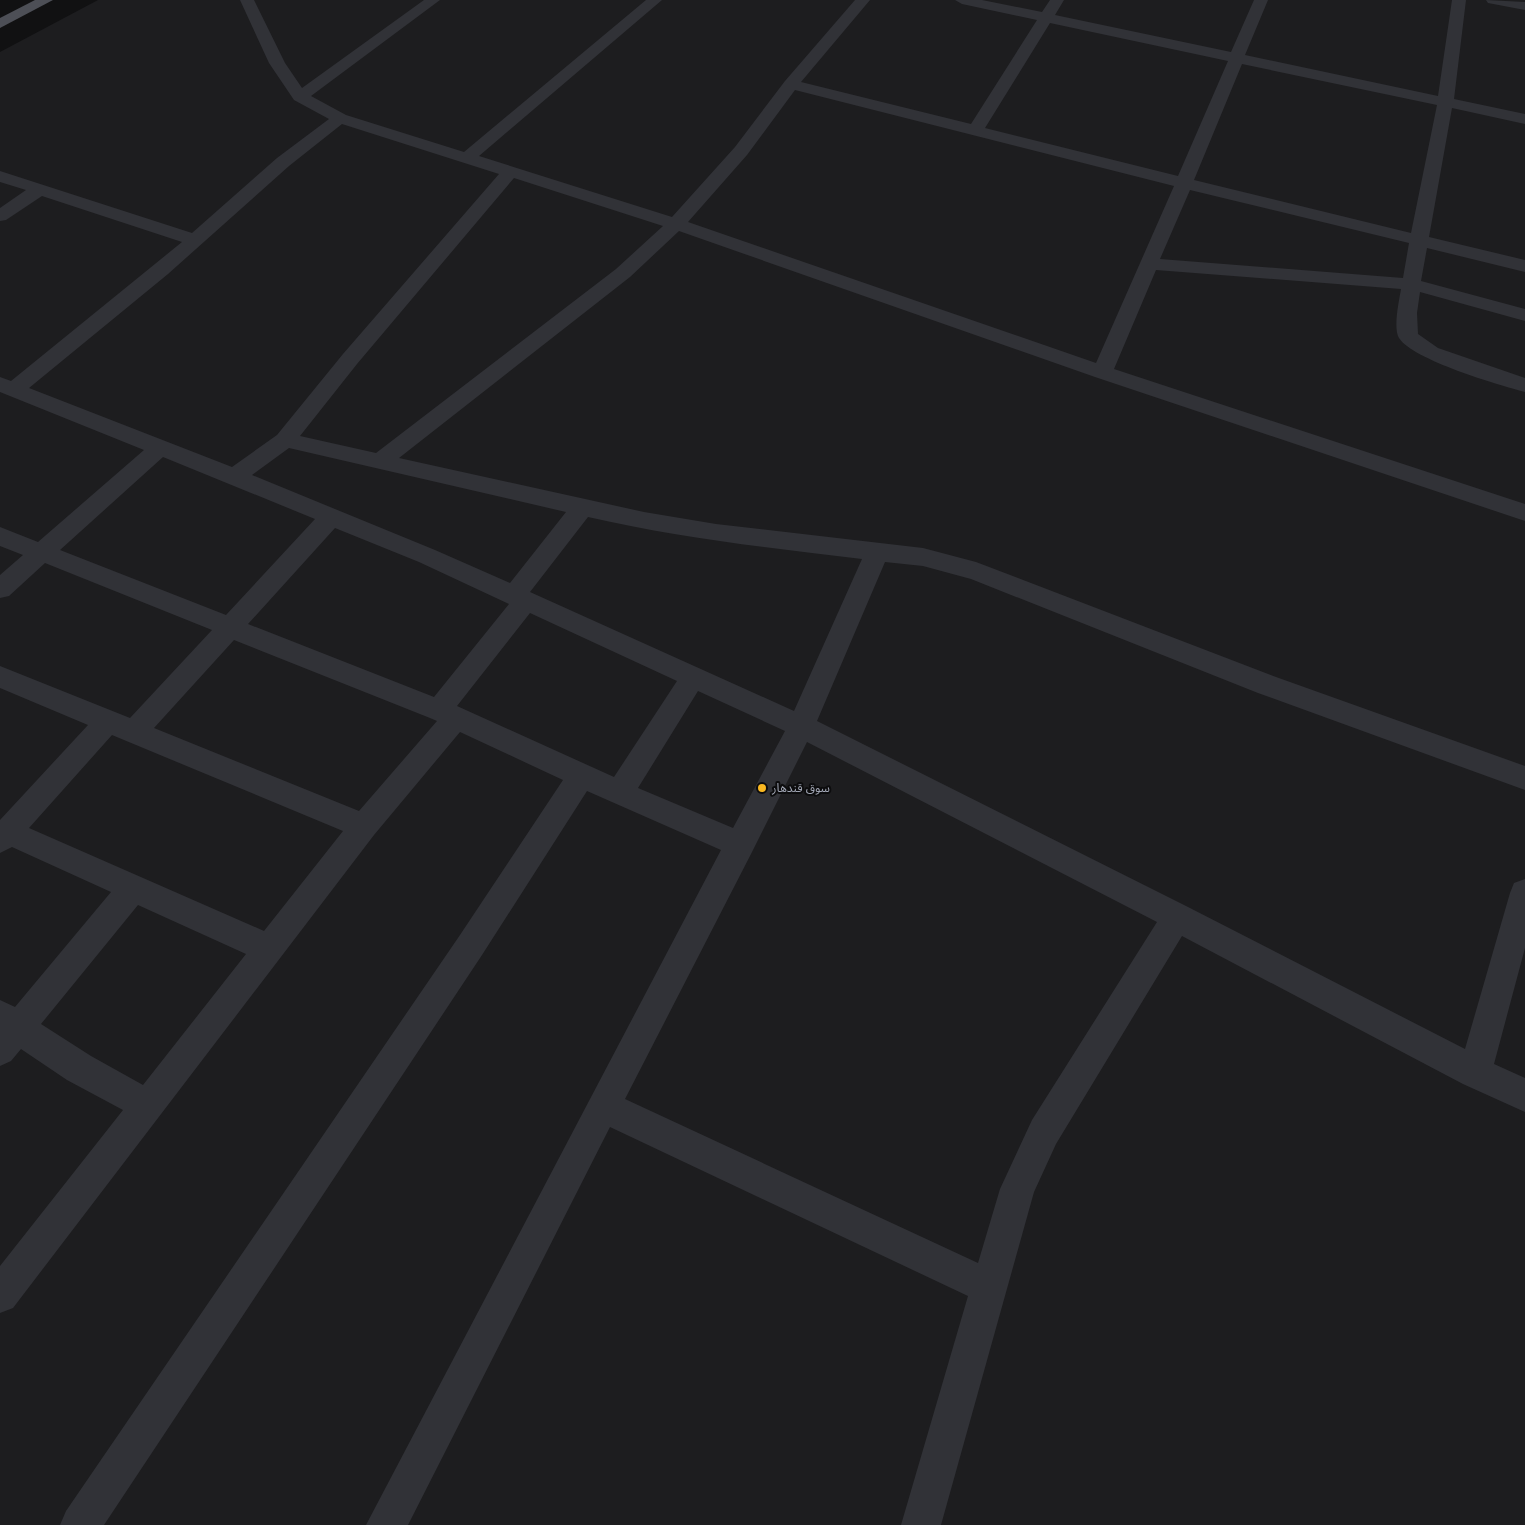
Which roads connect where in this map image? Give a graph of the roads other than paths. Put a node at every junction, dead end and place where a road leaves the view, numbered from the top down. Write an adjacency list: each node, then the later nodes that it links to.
1 (46, 0): 13 (main road)
2 (247, 0): 16 (street)
3 (433, 0): 16 (street)
4 (655, 0): 21 (street)
5 (863, 0): 15 (street)
6 (962, 0): 12 (street)
7 (1057, 0): 12 (street)
8 (1261, 0): 14 (street)
9 (1459, 0): 17 (street)
10 (1493, 0): 11 (street)
11 (1525, 6)
12 (1045, 18): 14 (street); 20 (street)
13 (0, 24)
14 (1236, 58): 17 (street); 24 (street)
15 (791, 84): 20 (street); 27 (street)
16 (300, 97): 18 (street)
17 (1444, 103): 19 (street); 29 (street)
18 (340, 118): 21 (street); 28 (street)
19 (1525, 119)
20 (976, 129): 24 (street)
21 (468, 157): 22 (street)
22 (511, 171): 27 (street); 37 (street)
23 (0, 176): 25 (street)
24 (1184, 183): 29 (street); 30 (street)
25 (39, 190): 26 (street); 28 (street)
26 (0, 216)
27 (676, 224): 34 (street); 39 (street)
28 (194, 240): 36 (street)
29 (1419, 240): 31 (street); 32 (street)
30 (1150, 264): 32 (street); 34 (street)
31 (1525, 266)
32 (1411, 284): 33 (street); 35 (street)
33 (1525, 315)
34 (1102, 372): 42 (street)
35 (1525, 385)
36 (7, 387): 38 (street)
37 (285, 440): 39 (street); 40 (street)
38 (160, 448): 40 (street); 46 (street)
39 (380, 461): 41 (street)
40 (234, 477): 43 (street)
41 (584, 506): 45 (street); 48 (street)
42 (1525, 513)
43 (331, 517): 48 (street); 49 (street)
44 (0, 536): 46 (street)
45 (877, 552): 54 (street); 57 (street)
46 (39, 553): 47 (street); 49 (street)
47 (0, 589)
48 (520, 597): 50 (street); 52 (street)
49 (229, 626): 52 (street); 55 (street)
50 (694, 676): 54 (street); 58 (street)
51 (3, 682): 53 (street)
52 (447, 714): 56 (street); 59 (street)
53 (109, 720): 55 (street); 60 (street)
54 (801, 726): 61 (street); 64 (street)
55 (135, 731): 59 (street)
56 (581, 776): 58 (street); 73 (street)
57 (1525, 778)
58 (620, 792): 61 (street)
59 (364, 826): 65 (street)
60 (4, 836): 62 (street)
61 (741, 845): 70 (street)
62 (132, 888): 65 (street); 66 (street)
63 (1525, 893): 67 (street)
64 (1177, 917): 67 (street); 71 (street)
65 (269, 949): 69 (street)
66 (6, 1031): 69 (street)
67 (1475, 1072): 68 (street)
68 (1525, 1095)
69 (147, 1105): 72 (street)
70 (604, 1107): 71 (street); 74 (street)
71 (990, 1287): 75 (street)
72 (0, 1295)
73 (80, 1525)
74 (386, 1525)
75 (921, 1525)

